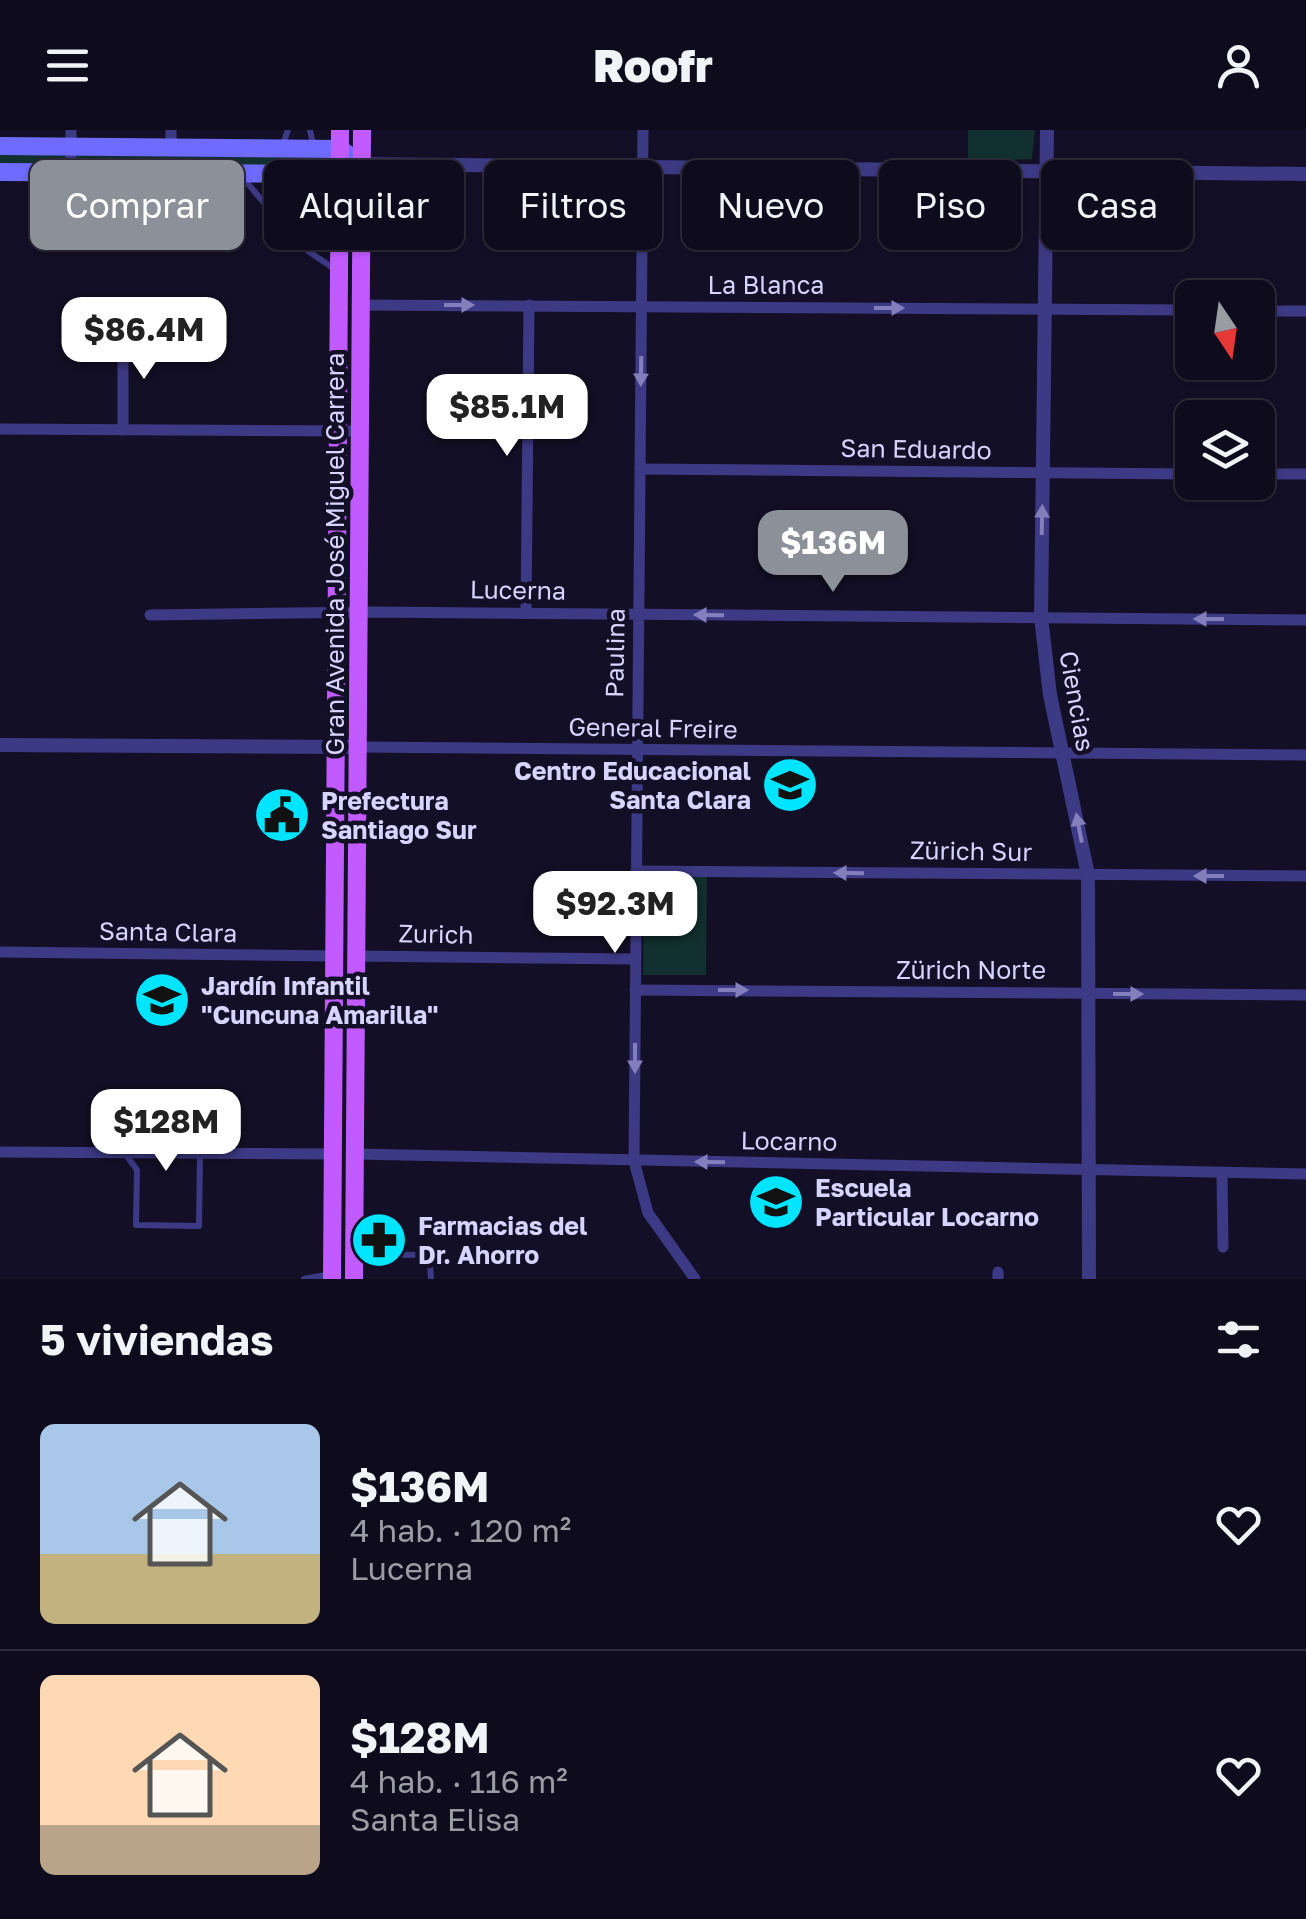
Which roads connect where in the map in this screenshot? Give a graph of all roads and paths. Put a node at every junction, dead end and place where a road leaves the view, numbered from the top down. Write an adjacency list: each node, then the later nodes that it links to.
1 (310, 130): 10 (lane)
2 (362, 130): 12 (main road, Gran Avenida José Miguel Carrera)
3 (643, 130): 13 (street, Paulina)
4 (1047, 130): 14 (street, Ciencias)
5 (71, 138): 6 (main road); 9 (main road)
6 (171, 138): 7 (main road)
7 (285, 139): 10 (main road)
8 (340, 140): 10 (main road); 11 (main road)
9 (0, 146)
10 (318, 148)
11 (358, 160)
12 (362, 160)
13 (643, 160)
14 (1045, 160)
15 (662, 168): 18 (street)
16 (0, 172): 17 (main road)
17 (30, 172)
18 (1041, 172)
19 (1193, 173): 20 (street)
20 (1306, 174)
21 (244, 179): 22 (lane)
22 (264, 203)
23 (340, 250): 28 (main road, Gran Avenida José Miguel Carrera)
24 (362, 250): 30 (main road, Gran Avenida José Miguel Carrera)
25 (642, 250): 32 (street, Paulina)
26 (1043, 250): 33 (street, Ciencias)
27 (308, 251): 28 (lane)
28 (340, 272): 29 (main road, Gran Avenida José Miguel Carrera)
29 (339, 304): 30 (street, La Blanca); 42 (main road, Gran Avenida José Miguel Carrera)
30 (362, 305): 31 (street, La Blanca, one-way to 31); 43 (main road, Gran Avenida José Miguel Carrera)
31 (530, 305): 32 (street, La Blanca); 39 (street)
32 (642, 306): 33 (street, La Blanca, one-way to 33); 44 (street, Paulina, one-way to 44)
33 (1043, 309): 34 (street, La Blanca); 45 (street, Ciencias)
34 (1175, 310)
35 (1275, 311): 36 (street)
36 (1306, 311)
37 (123, 335): 41 (street)
38 (456, 402): 39 (street)
39 (528, 405): 50 (street)
40 (0, 429): 41 (street)
41 (123, 430): 42 (street)
42 (338, 430): 43 (street); 51 (main road, Gran Avenida José Miguel Carrera)
43 (361, 431): 49 (main road, Gran Avenida José Miguel Carrera)
44 (640, 469): 45 (street, San Eduardo); 52 (street, Paulina)
45 (1042, 473): 46 (street, San Eduardo); 54 (street, Ciencias, one-way to 45)
46 (1175, 474)
47 (1275, 474): 48 (street)
48 (1306, 474)
49 (359, 612): 50 (street, Lucerna); 51 (street, Lucerna); 58 (main road, Gran Avenida José Miguel Carrera)
50 (526, 613): 52 (street, Lucerna)
51 (336, 614): 53 (street, Lucerna); 57 (main road, Gran Avenida José Miguel Carrera)
52 (638, 614): 54 (street, Lucerna, one-way to 52); 59 (street, Paulina)
53 (150, 615)
54 (1042, 617): 55 (street, Lucerna, one-way to 54); 60 (street, Ciencias)
55 (1306, 620)
56 (0, 744): 57 (street, General Freire)
57 (336, 748): 58 (street, General Freire); 66 (main road, Gran Avenida José Miguel Carrera)
58 (358, 748): 59 (street, General Freire); 67 (main road, Gran Avenida José Miguel Carrera)
59 (636, 751): 60 (street, General Freire); 62 (street, Paulina)
60 (1062, 753): 61 (street, General Freire); 63 (street, Ciencias, one-way to 60)
61 (1306, 755)
62 (636, 870): 63 (street, Zürich Sur, one-way to 62); 68 (street, Paulina)
63 (1088, 875): 64 (street, Zürich Sur, one-way to 63); 70 (street, Ciencias)
64 (1306, 876)
65 (0, 952): 66 (street, Santa Clara)
66 (335, 956): 76 (main road, Gran Avenida José Miguel Carrera)
67 (357, 956): 68 (street, Zurich); 72 (main road, Gran Avenida José Miguel Carrera)
68 (636, 959): 69 (street, Paulina)
69 (635, 990): 70 (street, Zürich Norte, one-way to 70); 77 (street, Paulina, one-way to 77)
70 (1086, 994): 71 (street, Zürich Norte, one-way to 71); 78 (street, Ciencias)
71 (1306, 995)
72 (356, 1146): 76 (main road); 77 (street, Locarno); 82 (main road, Gran Avenida José Miguel Carrera)
73 (0, 1152): 74 (street)
74 (124, 1154): 75 (street); 75 (lane)
75 (200, 1154): 76 (street)
76 (333, 1154): 83 (main road, Gran Avenida José Miguel Carrera)
77 (634, 1161): 78 (street, Locarno, one-way to 77); 84 (street, Paulina)
78 (1088, 1169): 79 (street, Locarno); 88 (street, Ciencias)
79 (1222, 1173): 80 (street, Locarno); 81 (street)
80 (1306, 1174)
81 (1223, 1247)
82 (355, 1254): 86 (main road, Gran Avenida José Miguel Carrera); 87 (lane)
83 (332, 1276): 85 (lane)
84 (689, 1276)
85 (304, 1279)
86 (354, 1279)
87 (431, 1279)
88 (1088, 1279)

